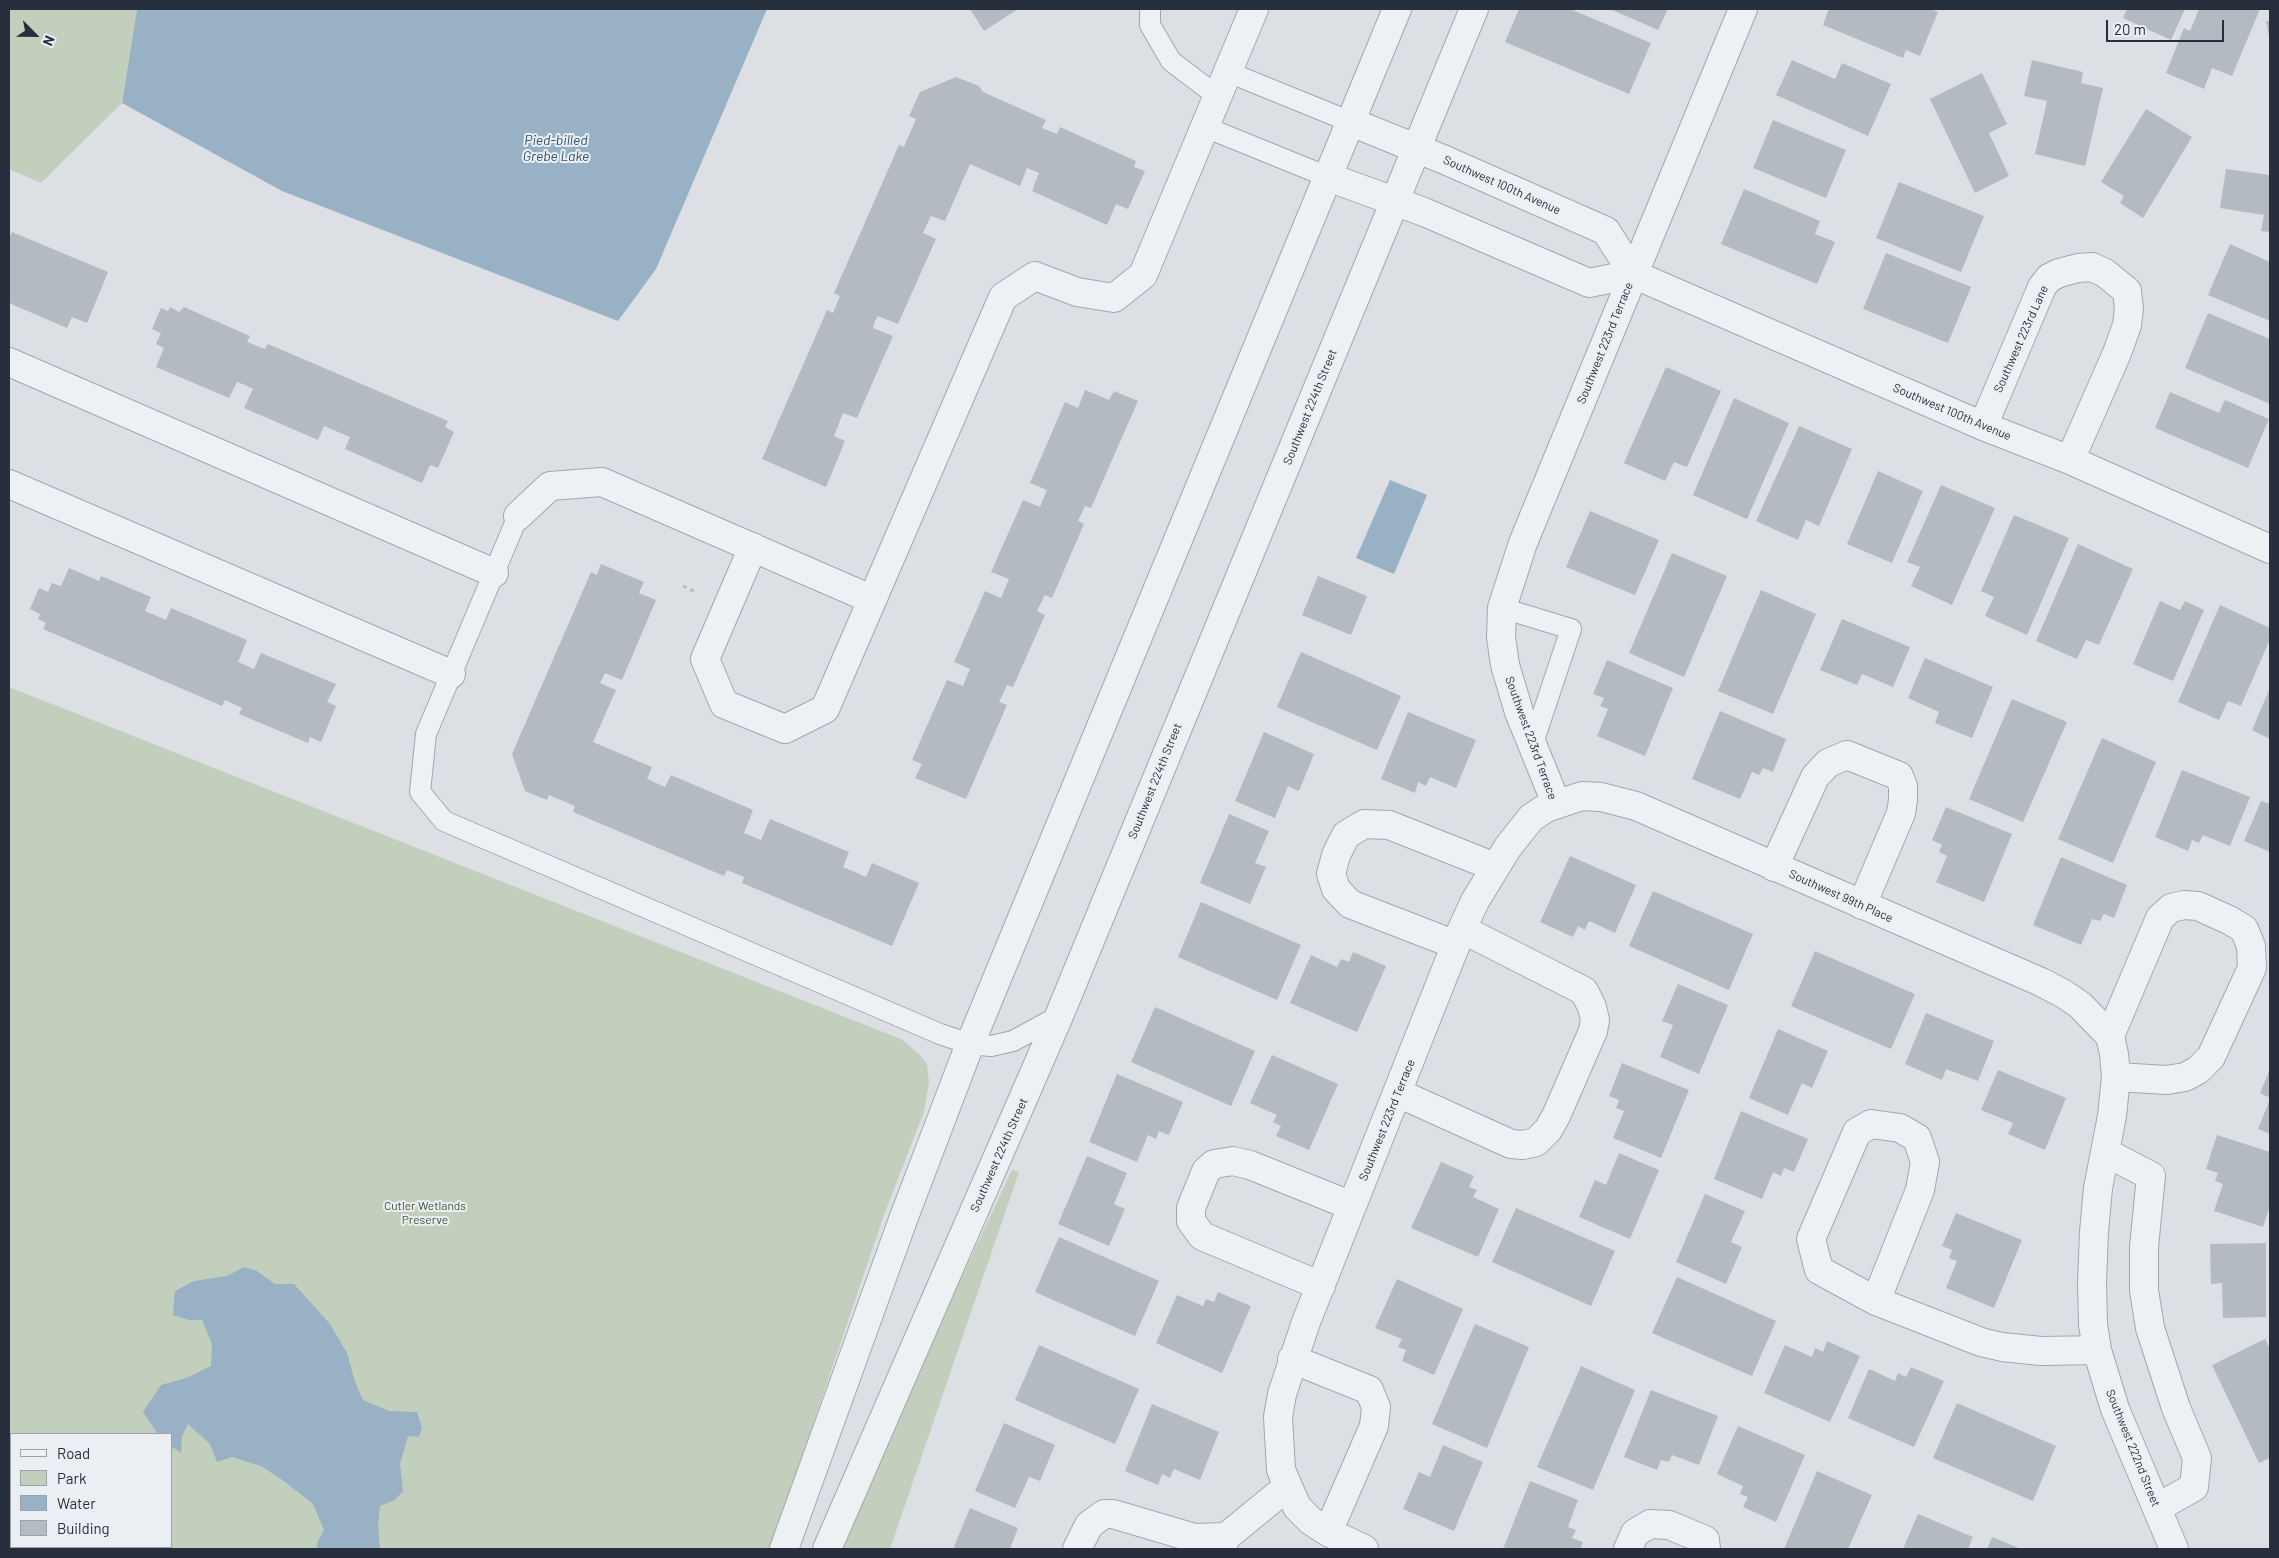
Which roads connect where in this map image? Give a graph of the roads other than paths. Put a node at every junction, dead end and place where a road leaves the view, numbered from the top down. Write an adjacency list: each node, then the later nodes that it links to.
1 (1150, 9): 6 (lane)
2 (1254, 9): 6 (street)
3 (1398, 9): 7 (street)
4 (1474, 9): 9 (street, Southwest 224th Street)
5 (1743, 9): 12 (street, Southwest 223rd Terrace)
6 (1222, 84): 7 (lane); 8 (street)
7 (1351, 122): 9 (street, Southwest 100th Avenue); 10 (street)
8 (1205, 127): 10 (lane); 21 (street)
9 (1417, 148): 11 (street, Southwest 224th Street); 12 (street, Southwest 100th Avenue)
10 (1328, 177): 11 (street); 32 (street)
11 (1395, 201): 12 (street); 30 (street, Southwest 224th Street)
12 (1634, 274): 14 (street, Southwest 100th Avenue); 22 (street, Southwest 223rd Terrace)
13 (9, 362): 20 (street)
14 (1983, 426): 15 (street, Southwest 100th Avenue); 15 (street, Southwest 223rd Lane)
15 (2070, 460): 19 (street, Southwest 100th Avenue)
16 (9, 484): 23 (street)
17 (518, 516): 18 (street); 20 (lane)
18 (753, 547): 21 (street); 21 (street)
19 (2270, 549)
20 (494, 572): 23 (lane)
21 (871, 600)
22 (1502, 608): 24 (street, Southwest 223rd Terrace); 24 (lane)
23 (451, 674): 32 (lane)
24 (1532, 746): 25 (street, Southwest 223rd Terrace)
25 (1556, 803): 26 (street, Southwest 99th Place); 27 (street, Southwest 223rd Terrace)
26 (1774, 866): 28 (street, Southwest 99th Place); 28 (street)
27 (1495, 867): 29 (street, Southwest 223rd Terrace); 29 (street)
28 (1862, 905): 31 (street, Southwest 99th Place)
29 (1459, 937): 34 (street, Southwest 223rd Terrace); 34 (street)
30 (1059, 1016): 32 (lane); 46 (street, Southwest 224th Street)
31 (2110, 1036): 33 (street, Southwest 222nd Street); 33 (street)
32 (970, 1044): 45 (street)
33 (2116, 1077): 35 (street, Southwest 222nd Street)
34 (1398, 1093): 36 (street, Southwest 223rd Terrace)
35 (2105, 1152): 39 (street, Southwest 222nd Street); 42 (street)
36 (1352, 1206): 37 (street, Southwest 223rd Terrace); 37 (street)
37 (1321, 1286): 40 (street, Southwest 223rd Terrace)
38 (1876, 1300): 38 (street); 39 (street)
39 (2097, 1350): 42 (street, Southwest 222nd Street)
40 (1292, 1359): 41 (street, Southwest 223rd Terrace); 43 (street)
41 (1287, 1487): 43 (street, Southwest 223rd Terrace); 44 (street)
42 (2157, 1508): 51 (street, Southwest 222nd Street)
43 (1328, 1532): 48 (street, Southwest 223rd Terrace)
44 (1224, 1543): 47 (street)
45 (784, 1549)
46 (827, 1549)
47 (1077, 1549)
48 (1364, 1549)
49 (1628, 1549): 50 (street)
50 (1706, 1549)
51 (2174, 1549)

